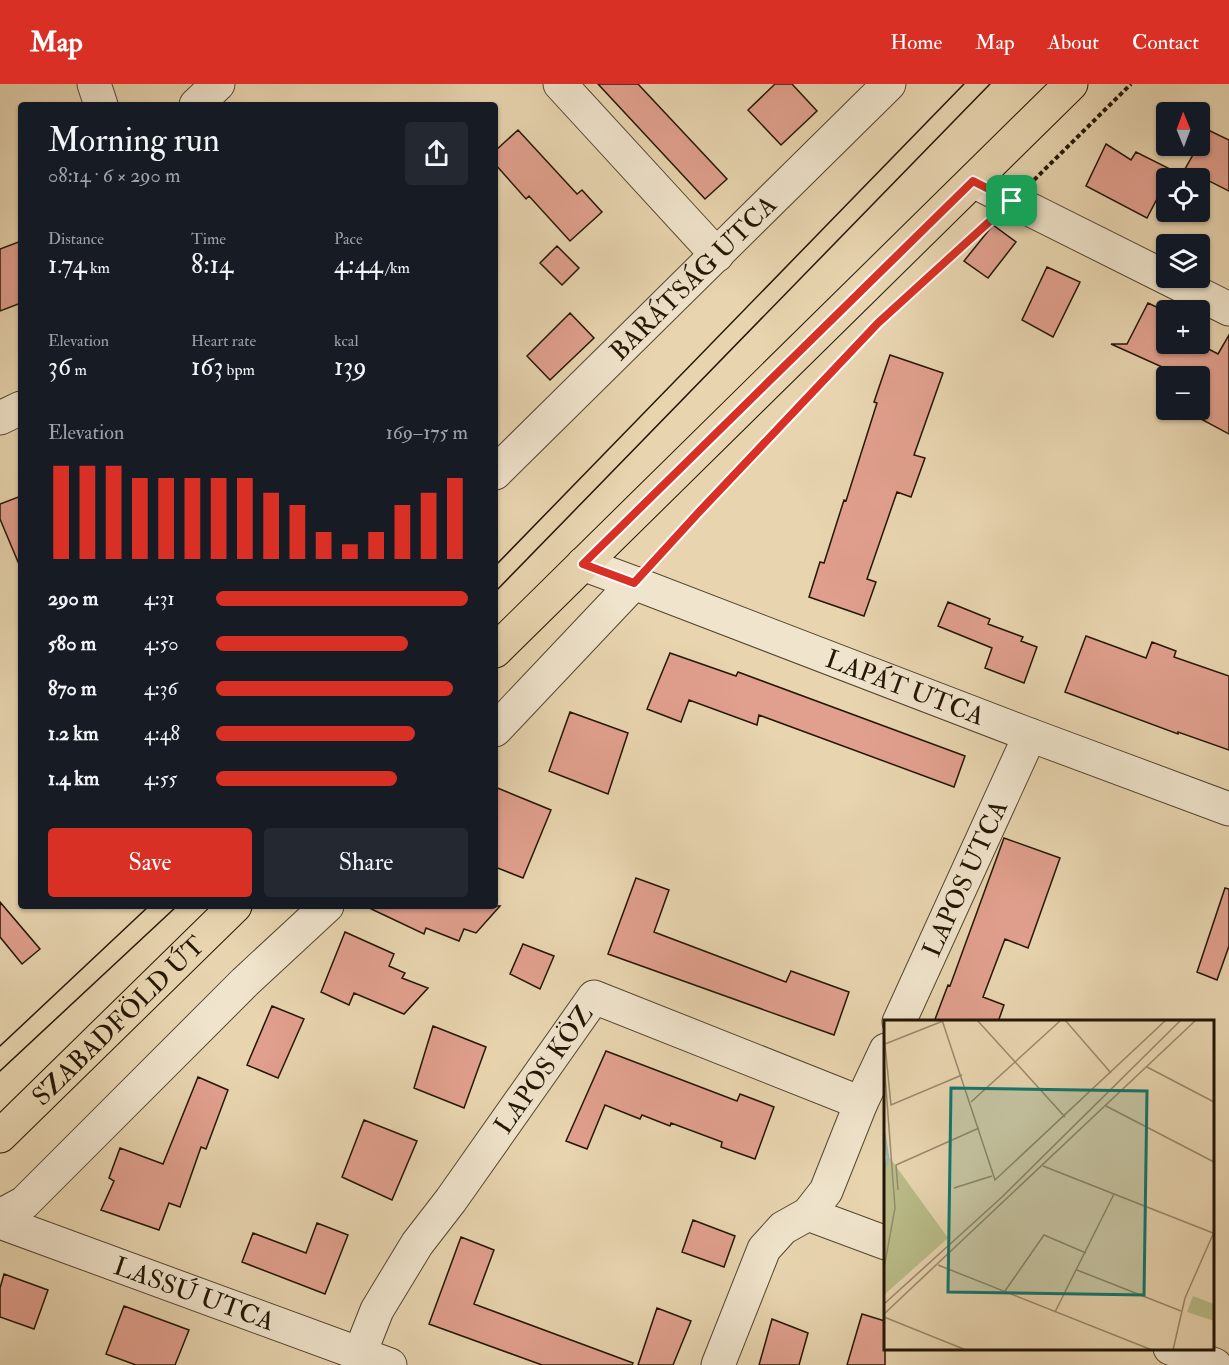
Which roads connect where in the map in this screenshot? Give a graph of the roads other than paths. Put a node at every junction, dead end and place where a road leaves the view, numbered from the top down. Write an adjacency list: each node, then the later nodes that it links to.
1 (94, 84): 6 (street)
2 (218, 84): 7 (street)
3 (560, 84): 9 (street)
4 (889, 84): 9 (street, BARÁTSÁG UTCA)
5 (1071, 84): 8 (main road)
6 (100, 102)
7 (199, 102)
8 (973, 181): 10 (street); 14 (main road)
9 (717, 255): 13 (street, BARÁTSÁG UTCA)
10 (1229, 309)
11 (18, 409): 12 (street)
12 (0, 418)
13 (498, 470)
14 (583, 564): 15 (street, LAPÁT UTCA); 16 (main road)
15 (634, 583): 17 (street); 18 (street, LAPÁT UTCA)
16 (498, 648)
17 (498, 727)
18 (1030, 735): 19 (street, LAPÁT UTCA); 22 (street, LAPOS UTCA)
19 (1229, 809)
20 (232, 909): 25 (main road, SZABADFÖLD ÚT)
21 (324, 909): 27 (street)
22 (900, 1020)
23 (884, 1052): 24 (street)
24 (861, 1103): 26 (street); 31 (street, LAPOS KÖZ)
25 (0, 1136)
26 (808, 1214): 29 (street); 32 (street)
27 (0, 1216)
28 (0, 1222): 31 (street, LASSÚ UTCA)
29 (884, 1243)
30 (1175, 1350): 33 (street)
31 (375, 1359)
32 (718, 1365)
33 (1215, 1365)

